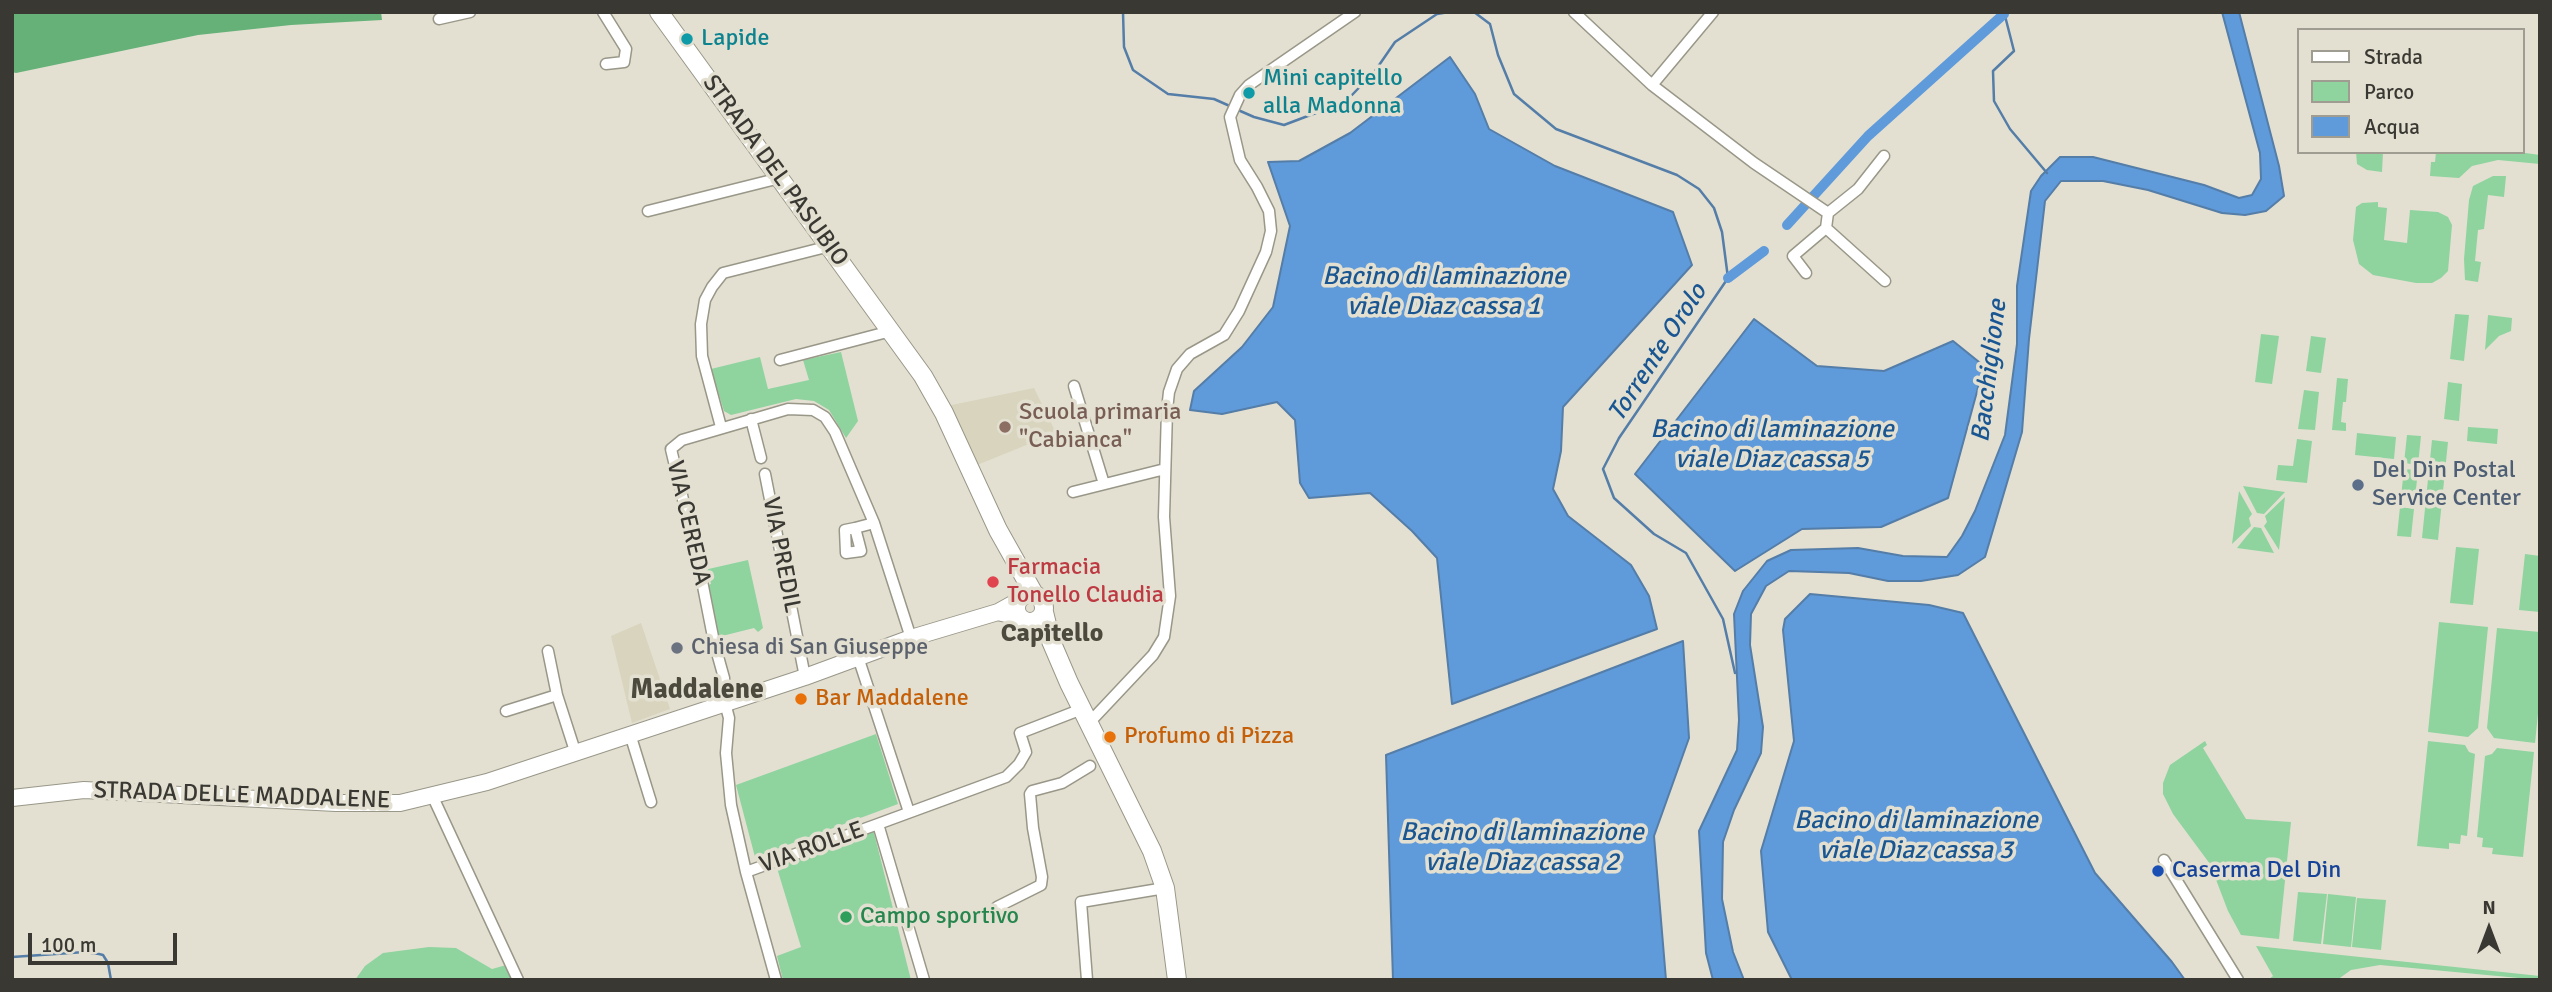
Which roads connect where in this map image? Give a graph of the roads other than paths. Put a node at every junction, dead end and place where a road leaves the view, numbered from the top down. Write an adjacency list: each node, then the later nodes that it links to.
1 (470, 12): 7 (street)
2 (603, 12): 8 (street)
3 (659, 12): 11 (main road, STRADA DEL PASUBIO)
4 (1355, 12): 24 (street)
5 (1574, 12): 9 (street)
6 (1713, 12): 9 (street)
7 (439, 19)
8 (606, 64)
9 (1652, 85): 13 (street)
10 (1884, 156): 13 (street)
11 (780, 178): 12 (street); 15 (main road, STRADA DEL PASUBIO)
12 (648, 211)
13 (1828, 213): 14 (street)
14 (1826, 228): 16 (street); 17 (street)
15 (830, 246): 18 (main road, STRADA DEL PASUBIO); 22 (street)
16 (1806, 273)
17 (1885, 281)
18 (891, 331): 19 (street); 30 (main road, STRADA DEL PASUBIO)
19 (780, 360)
20 (1074, 386): 26 (street)
21 (751, 419): 22 (street, VIA CEREDA); 23 (street); 28 (street, VIA CEREDA)
22 (721, 427): 37 (street, VIA CEREDA)
23 (761, 458)
24 (1164, 470): 26 (street); 39 (street)
25 (765, 474): 34 (street, VIA PREDIL)
26 (1104, 484): 27 (street)
27 (1073, 492)
28 (874, 523): 29 (street); 31 (street, VIA CEREDA)
29 (855, 528)
30 (1023, 607): 31 (street, STRADA DELLE MADDALENE); 35 (main road); 35 (main road)
31 (911, 638): 33 (street, STRADA DELLE MADDALENE)
32 (548, 651): 36 (street)
33 (858, 657): 34 (street, STRADA DELLE MADDALENE); 46 (street)
34 (805, 677): 37 (street, STRADA DELLE MADDALENE)
35 (1069, 683): 39 (main road)
36 (557, 695): 38 (street); 41 (street)
37 (724, 703): 40 (street, STRADA DELLE MADDALENE); 49 (street, VIA ROLLE)
38 (506, 712)
39 (1085, 716): 42 (main road); 46 (street, VIA ROLLE)
40 (630, 734): 41 (street, STRADA DELLE MADDALENE); 45 (street)
41 (575, 751): 43 (street, STRADA DELLE MADDALENE)
42 (1099, 762): 50 (main road); 51 (street)
43 (432, 795): 44 (street, STRADA DELLE MADDALENE); 52 (street)
44 (12, 798)
45 (651, 802)
46 (909, 812): 47 (street, VIA ROLLE)
47 (878, 824): 49 (street, VIA ROLLE); 54 (street, VIA ROLLE)
48 (2164, 860): 57 (street)
49 (746, 872): 53 (street, VIA ROLLE)
50 (1165, 888): 55 (street); 56 (main road)
51 (997, 907)
52 (518, 980)
53 (776, 980)
54 (924, 980)
55 (1087, 980)
56 (1177, 980)
57 (2238, 980)

